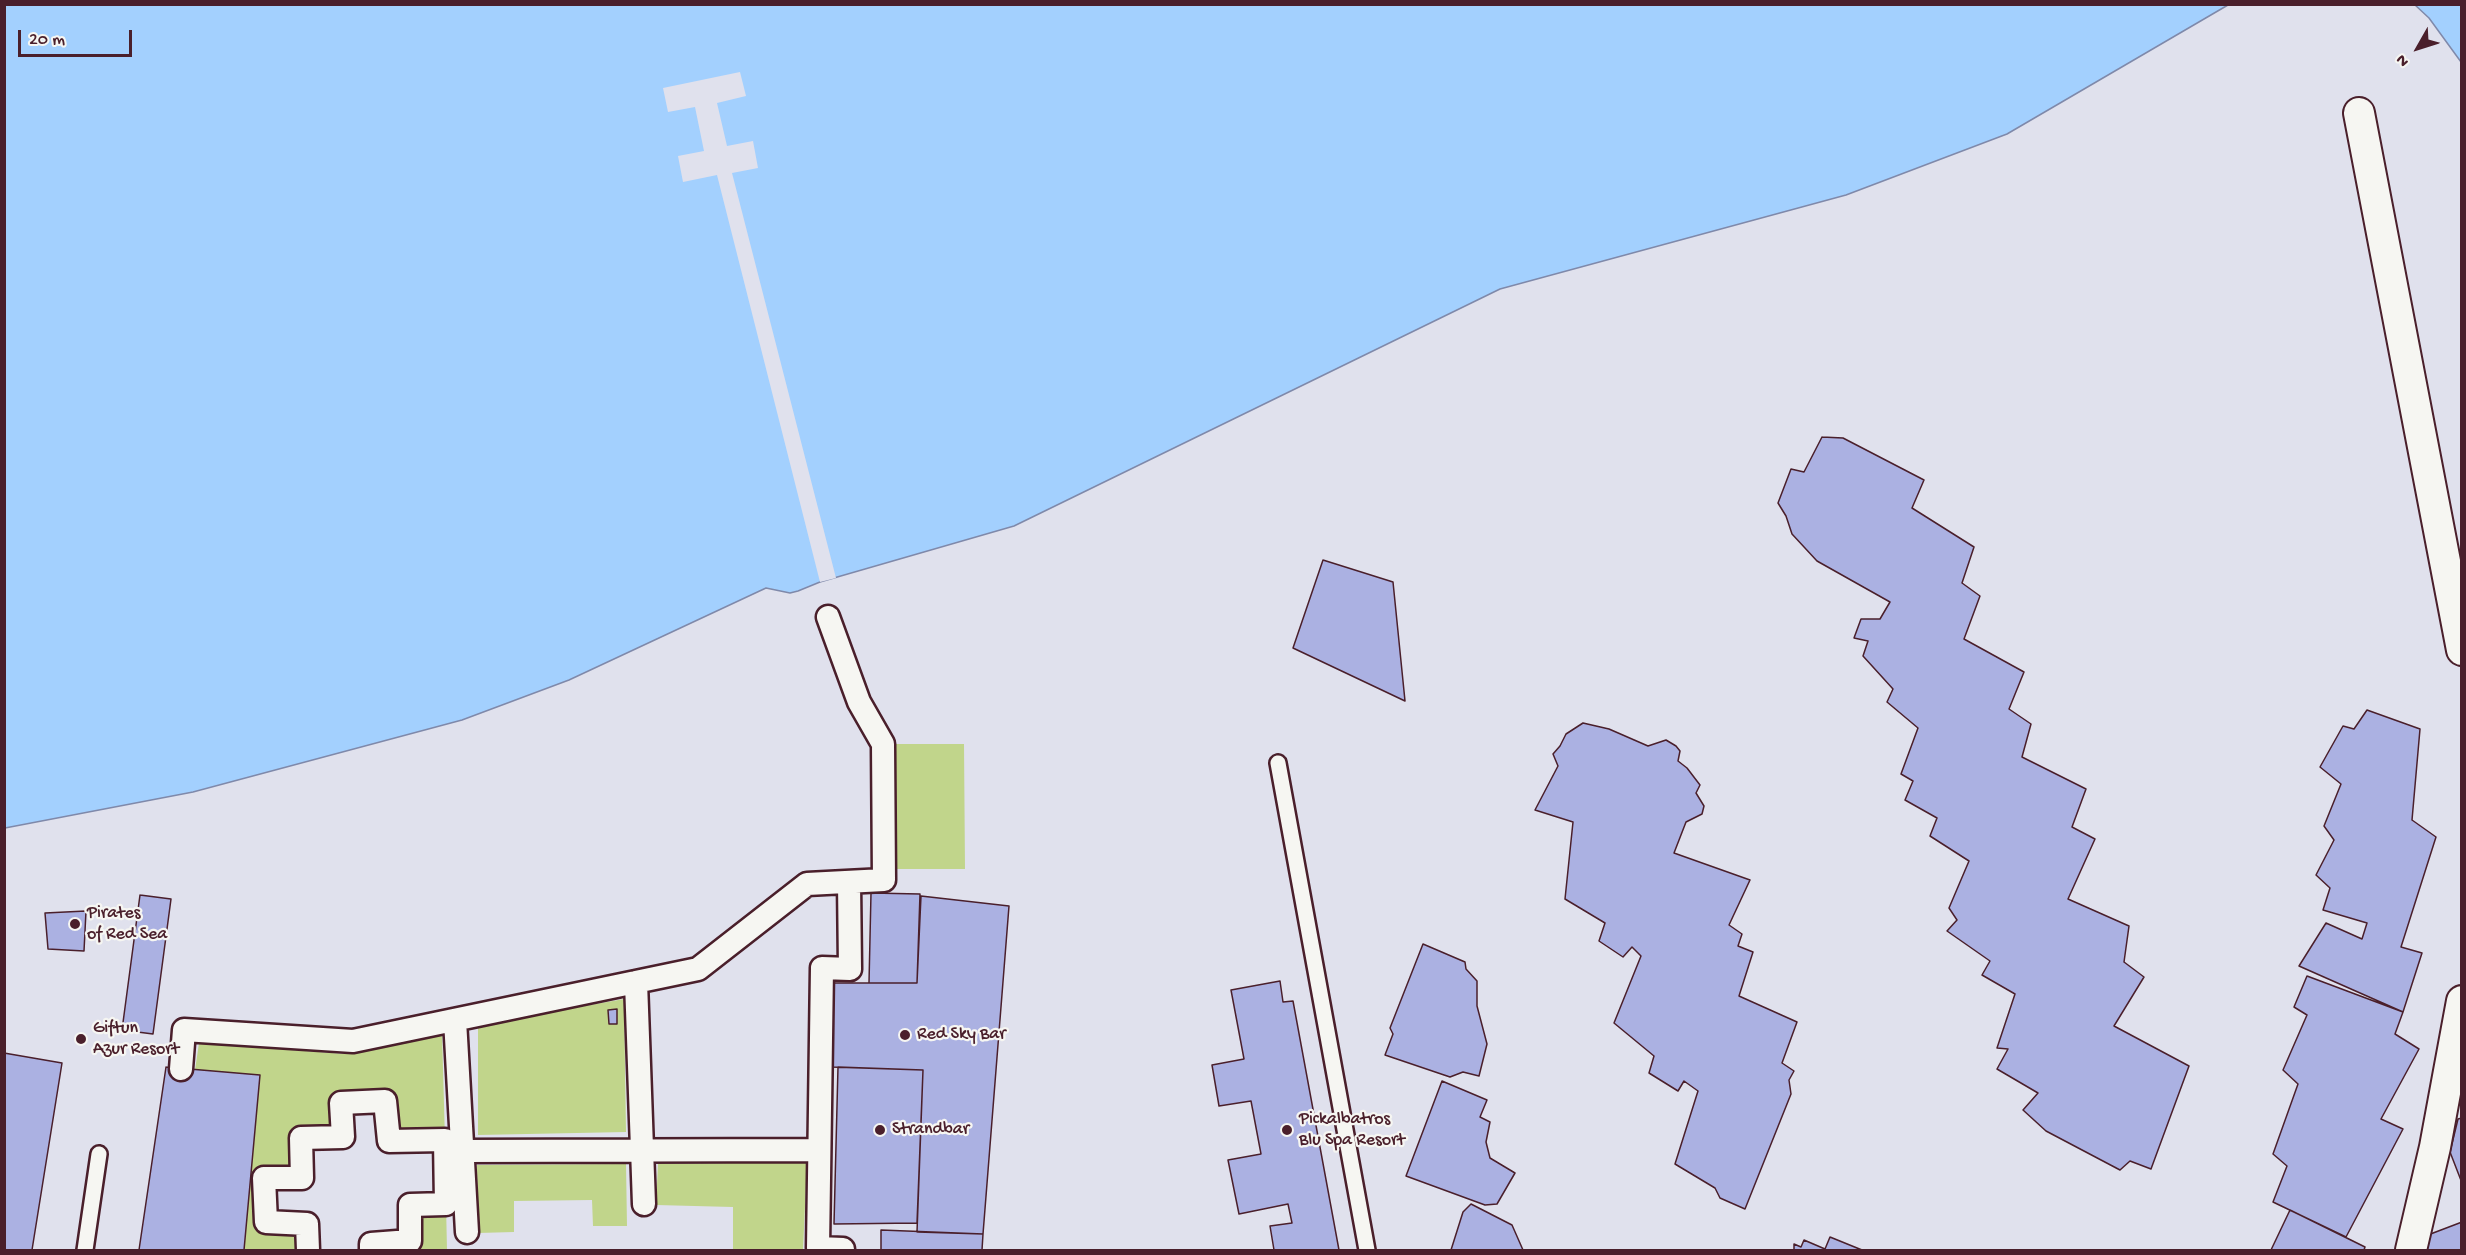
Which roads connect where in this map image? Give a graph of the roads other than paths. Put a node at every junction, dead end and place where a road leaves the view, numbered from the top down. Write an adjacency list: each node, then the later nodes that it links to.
1 (2360, 113): 3 (street)
2 (828, 617): 5 (street)
3 (2462, 650)
4 (1278, 763): 20 (lane)
5 (849, 882): 6 (street); 10 (street)
6 (636, 982): 8 (street); 12 (street)
7 (2462, 1001): 21 (street)
8 (455, 1020): 9 (street); 11 (street)
9 (181, 1069)
10 (819, 1150): 12 (street); 19 (street)
11 (463, 1151): 12 (street); 15 (street)
12 (643, 1151): 14 (street)
13 (99, 1154): 16 (lane)
14 (644, 1204)
15 (467, 1232)
16 (85, 1251)
17 (308, 1251): 18 (street)
18 (372, 1251)
19 (843, 1251)
20 (1367, 1251)
21 (2411, 1251)

